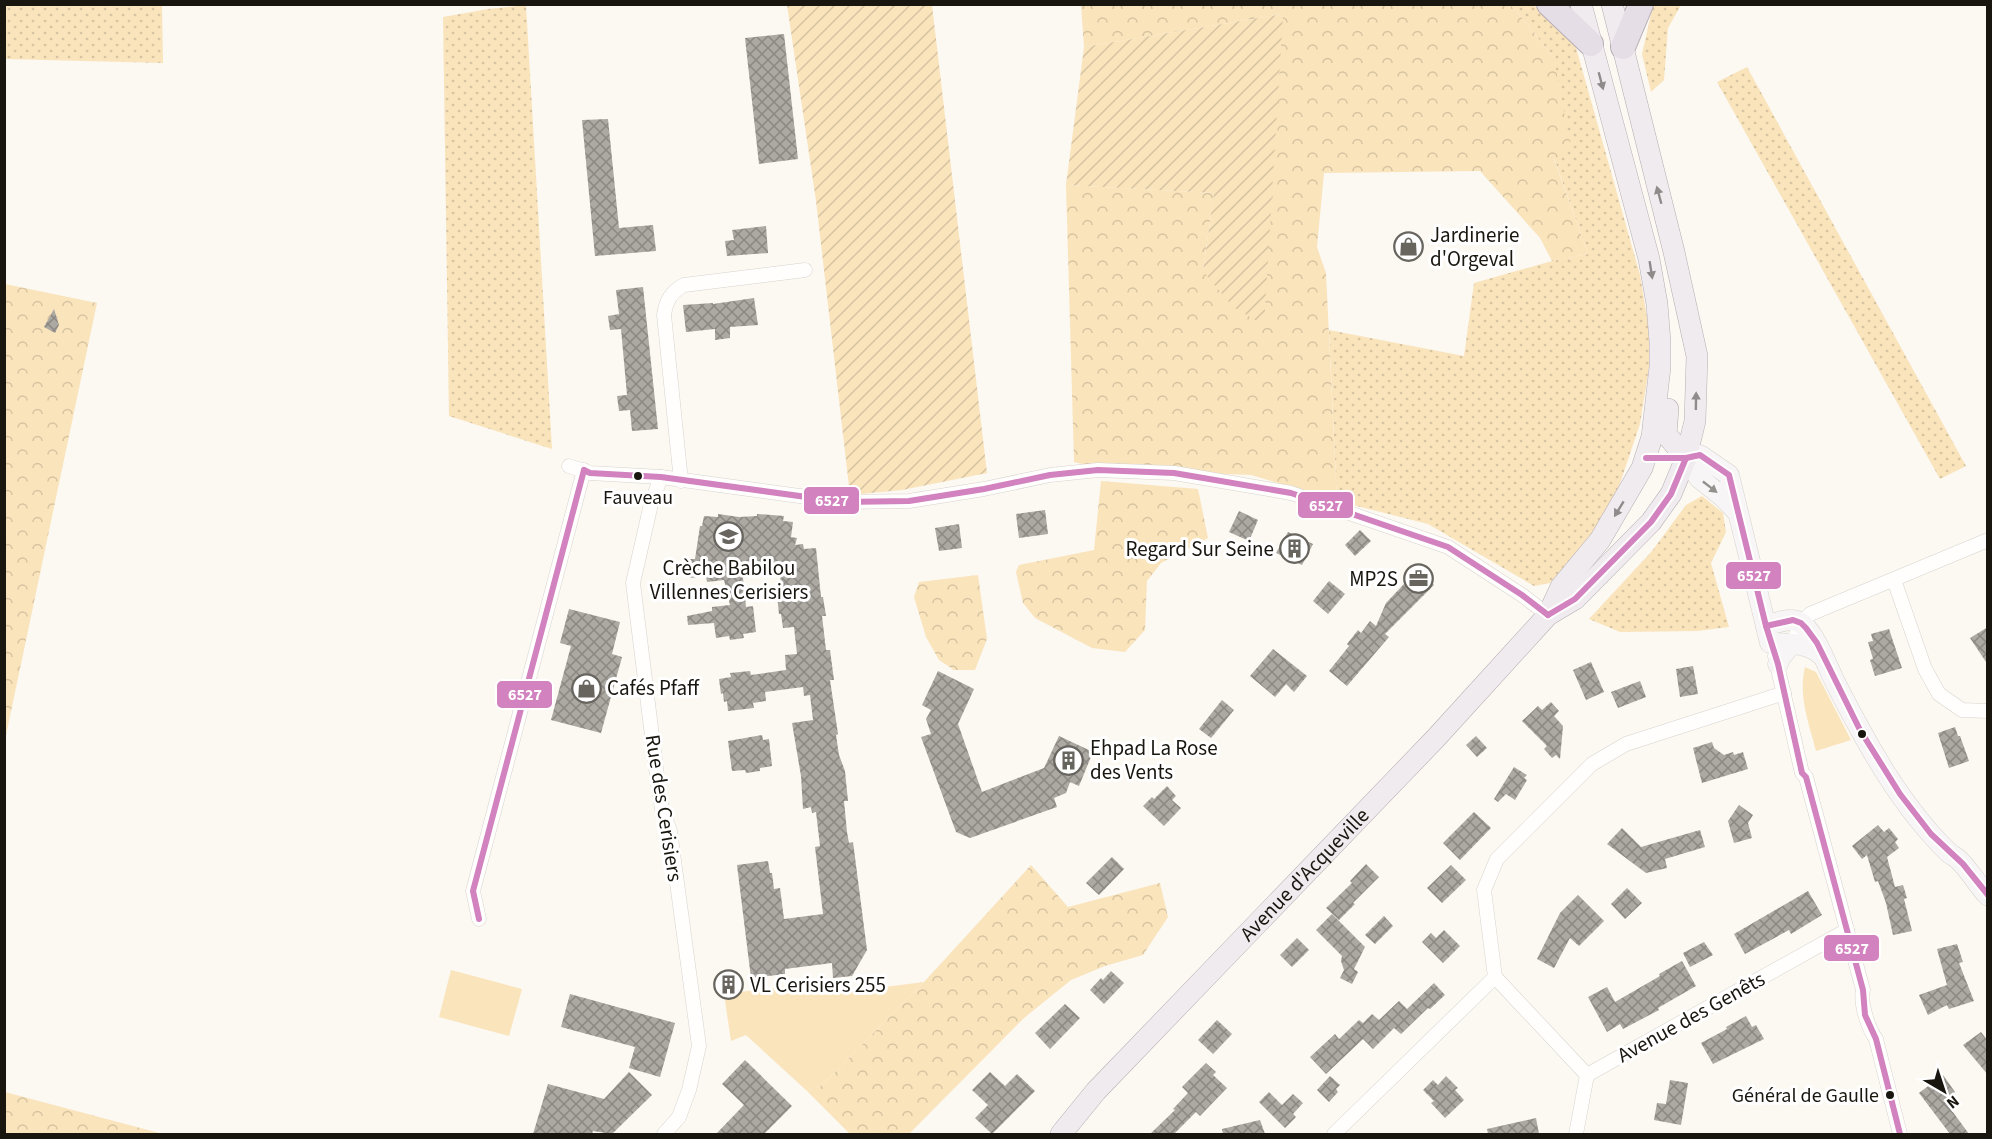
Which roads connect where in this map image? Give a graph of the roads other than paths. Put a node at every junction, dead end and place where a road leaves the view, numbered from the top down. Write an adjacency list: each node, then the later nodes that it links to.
1 (1549, 4): 5 (highway)
2 (1581, 4): 5 (main road)
3 (1612, 4): 6 (main road)
4 (1641, 4): 6 (highway)
5 (1592, 44): 8 (main road, one-way to 8)
6 (1623, 47): 10 (main road, one-way to 6)
7 (805, 270): 14 (street)
8 (1660, 342): 9 (main road); 10 (main road)
9 (1646, 458): 10 (main road); 17 (main road, one-way to 17)
10 (1686, 458): 17 (main road); 19 (street)
11 (569, 466): 12 (street)
12 (584, 470): 13 (street); 26 (street)
13 (661, 477): 14 (street); 31 (street, Rue des Cerisiers)
14 (681, 481): 17 (street)
15 (1988, 540): 16 (street)
16 (1894, 580): 18 (street); 24 (street)
17 (1548, 615): 30 (main road, Avenue d'Acqueville)
18 (1801, 623): 19 (street); 20 (street); 21 (street)
19 (1768, 634): 20 (street); 22 (street)
20 (1792, 644): 21 (street); 22 (street)
21 (1821, 655): 25 (street)
22 (1778, 664): 23 (street)
23 (1784, 693): 27 (street); 28 (street)
24 (1988, 711)
25 (1988, 896)
26 (479, 919)
27 (1847, 930): 29 (street, Avenue des Genêts); 36 (street)
28 (1495, 977): 29 (street); 34 (street)
29 (1587, 1076): 35 (street)
30 (1096, 1091): 32 (main road); 33 (main road, Avenue d'Acqueville)
31 (664, 1134)
32 (1044, 1134)
33 (1061, 1134)
34 (1334, 1134)
35 (1576, 1134)
36 (1900, 1134)

